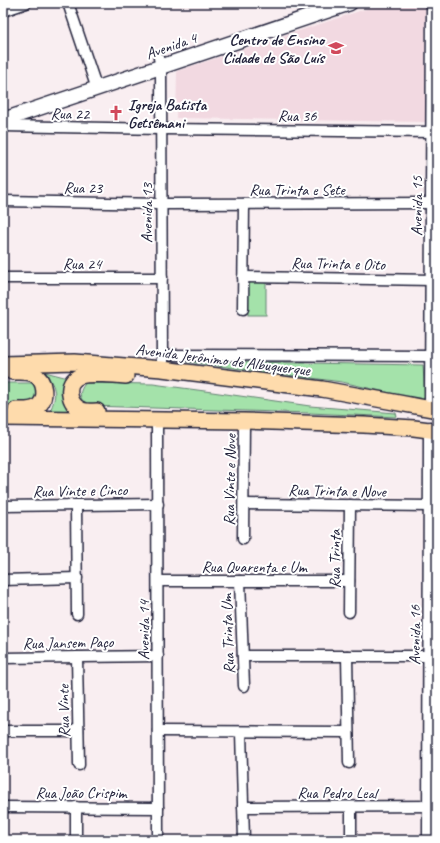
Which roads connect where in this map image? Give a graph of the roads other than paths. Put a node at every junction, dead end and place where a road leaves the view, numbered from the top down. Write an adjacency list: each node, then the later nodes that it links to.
1 (26, 3): 6 (street)
2 (68, 3): 9 (street)
3 (350, 3): 5 (street, Avenida 4)
4 (434, 3): 7 (street, Avenida 15)
5 (323, 6): 8 (street, Avenida 4)
6 (3, 11)
7 (436, 24): 14 (street, Avenida 15)
8 (160, 62): 9 (street, Avenida 4); 13 (street, Avenida 13)
9 (95, 84): 10 (street, Avenida 4); 11 (street, Avenida 4)
10 (3, 112)
11 (3, 120)
12 (3, 126): 13 (street, Rua 22)
13 (161, 129): 14 (street, Rua 36); 17 (street, Avenida 13)
14 (433, 132): 16 (street, Avenida 15)
15 (3, 201): 17 (street, Rua 23)
16 (433, 203): 18 (street, Rua Trinta e Sete); 19 (street, Avenida 15)
17 (161, 204): 18 (street, Rua Trinta e Sete); 22 (street, Avenida 13)
18 (244, 204): 20 (street)
19 (435, 247): 23 (street, Avenida 15)
20 (243, 277): 23 (street, Rua Trinta e Oito); 24 (street)
21 (3, 278): 22 (street, Rua 24)
22 (162, 278): 26 (street, Avenida 13)
23 (433, 280): 25 (street, Avenida 15)
24 (243, 309)
25 (432, 356): 26 (street, Avenida Jerônimo de Albuquerque); 31 (street, Avenida 15)
26 (162, 362): 27 (main road, Avenida Jerônimo de Albuquerque); 29 (main road, Avenida Jerônimo de Albuquerque)
27 (3, 364)
28 (3, 372): 30 (main road)
29 (269, 382): 31 (main road, Avenida Jerônimo de Albuquerque); 34 (main road)
30 (3, 410)
31 (434, 410)
32 (3, 418): 33 (main road)
33 (157, 420): 34 (main road); 36 (street, Avenida 14)
34 (244, 421): 35 (main road); 37 (street, Rua Vinte e Nove)
35 (434, 430): 41 (street, Avenida 16)
36 (158, 504): 38 (street, Rua Vinte e Cinco); 45 (street, Avenida 14)
37 (244, 504): 39 (street, Rua Trinta e Nove); 42 (street, Rua Vinte e Nove)
38 (76, 505): 40 (street, Rua Vinte e Cinco); 43 (street)
39 (350, 505): 41 (street, Rua Trinta e Nove); 47 (street, Rua Trinta)
40 (3, 506)
41 (430, 506): 50 (street, Avenida 16)
42 (243, 539)
43 (77, 578): 44 (street); 49 (street)
44 (3, 580)
45 (158, 581): 46 (street, Rua Quarenta e Um); 51 (street, Avenida 14)
46 (240, 581): 47 (street, Rua Quarenta e Um); 52 (street, Rua Trinta Um)
47 (349, 581): 48 (street, Rua Trinta)
48 (349, 612)
49 (77, 614)
50 (433, 649): 53 (street); 64 (street, Avenida 16)
51 (158, 656): 54 (street, Rua Jansem Paço); 59 (street, Avenida 14)
52 (243, 656): 53 (street); 56 (street, Rua Trinta Um)
53 (347, 656): 61 (street)
54 (77, 657): 55 (street, Rua Jansem Paço); 58 (street, Rua Vinte)
55 (3, 658)
56 (244, 686)
57 (3, 731): 58 (street)
58 (78, 731): 63 (street, Rua Vinte)
59 (158, 731): 60 (street); 69 (street, Avenida 14)
60 (242, 732): 61 (street); 67 (street)
61 (348, 732): 62 (street)
62 (349, 763)
63 (79, 765)
64 (434, 806): 68 (street, Rua Pedro Leal); 74 (street, Avenida 16)
65 (3, 807): 66 (street, Rua João Crispim)
66 (76, 807): 69 (street, Rua João Crispim); 71 (street)
67 (243, 807): 68 (street, Rua Pedro Leal); 70 (street)
68 (352, 807): 73 (street)
69 (158, 808): 72 (street, Avenida 14)
70 (244, 839)
71 (76, 840)
72 (158, 840)
73 (351, 840)
74 (430, 840)

